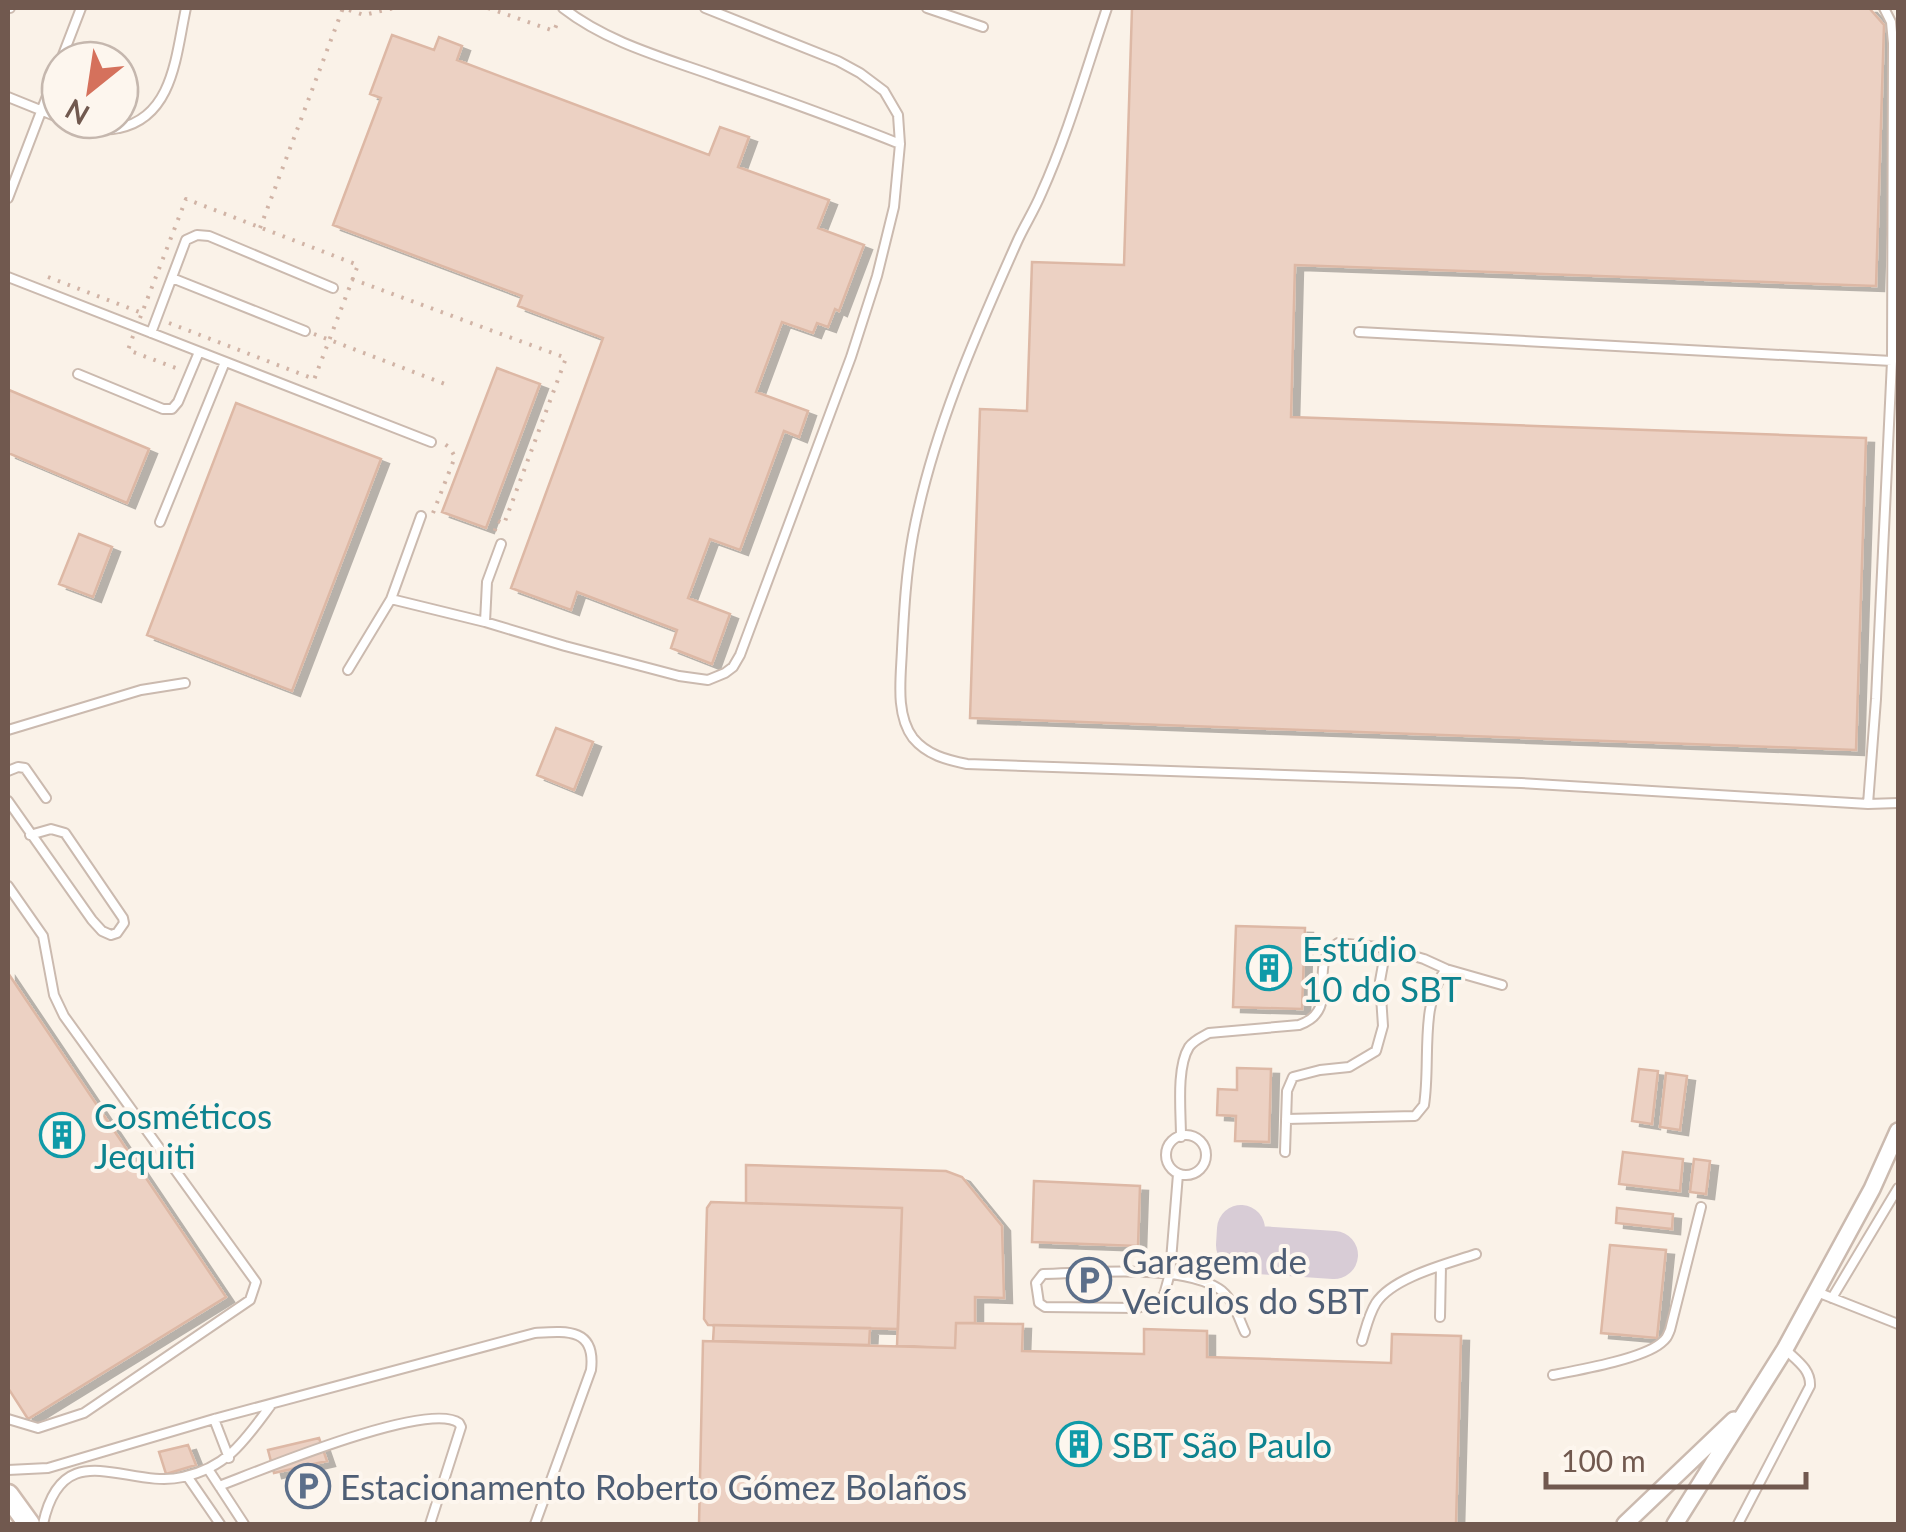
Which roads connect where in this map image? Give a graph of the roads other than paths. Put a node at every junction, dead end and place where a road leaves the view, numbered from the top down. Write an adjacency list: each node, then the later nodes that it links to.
1 (81, 8): 9 (lane)
2 (186, 8): 13 (lane)
3 (564, 8): 14 (lane)
4 (704, 8): 14 (lane)
5 (927, 8): 8 (lane)
6 (1107, 8): 40 (lane)
7 (1884, 8): 19 (lane)
8 (983, 27)
9 (68, 40)
10 (8, 96): 11 (lane)
11 (40, 109)
12 (40, 115): 15 (lane)
13 (140, 121)
14 (900, 144): 32 (lane)
15 (8, 198)
16 (8, 277): 22 (lane)
17 (172, 278): 18 (lane); 20 (lane); 22 (lane)
18 (332, 288)
19 (1895, 316): 24 (lane)
20 (305, 331)
21 (1358, 332): 24 (lane)
22 (151, 333): 23 (lane)
23 (199, 352): 25 (lane); 26 (lane)
24 (1892, 361): 40 (lane)
25 (225, 362): 27 (lane); 29 (lane)
26 (78, 374)
27 (431, 442)
28 (421, 516): 31 (lane)
29 (160, 522)
30 (501, 544): 32 (lane)
31 (391, 599): 32 (lane); 33 (lane)
32 (485, 622)
33 (348, 670)
34 (185, 683): 35 (lane)
35 (8, 730)
36 (8, 771): 37 (lane)
37 (46, 798)
38 (8, 801): 41 (lane)
39 (1898, 803): 40 (lane)
40 (1868, 804)
41 (30, 835): 41 (lane)
42 (8, 886): 67 (lane)
43 (1386, 948): 44 (lane); 46 (lane); 48 (lane)
44 (1446, 970): 45 (lane); 46 (lane)
45 (1502, 985)
46 (1286, 1119): 49 (lane)
47 (1898, 1131): 58 (street)
48 (1181, 1136): 50 (lane); 50 (lane)
49 (1285, 1152)
50 (1178, 1174): 57 (lane)
51 (1898, 1188): 52 (lane)
52 (1890, 1204): 54 (lane); 58 (lane)
53 (1701, 1207): 64 (lane)
54 (1898, 1209)
55 (1476, 1254): 56 (lane)
56 (1441, 1266): 59 (lane); 62 (lane)
57 (1170, 1272): 57 (lane); 61 (lane)
58 (1824, 1295): 60 (lane); 63 (street)
59 (1440, 1317)
60 (1898, 1324)
61 (1245, 1332)
62 (1362, 1340)
63 (1785, 1349): 66 (street); 83 (lane)
64 (1553, 1375)
65 (271, 1404): 68 (lane); 69 (lane); 80 (lane)
66 (1752, 1404): 81 (street); 82 (street)
67 (8, 1418)
68 (214, 1418): 69 (lane); 71 (lane)
69 (229, 1458): 70 (lane)
70 (208, 1469): 72 (lane); 73 (lane)
71 (8, 1470)
72 (188, 1476): 76 (lane); 77 (lane)
73 (220, 1486): 78 (lane); 79 (lane)
74 (8, 1494): 75 (main road)
75 (29, 1524)
76 (43, 1524)
77 (220, 1524)
78 (244, 1524)
79 (430, 1524)
80 (535, 1524)
81 (1625, 1524)
82 (1676, 1524)
83 (1738, 1524)

